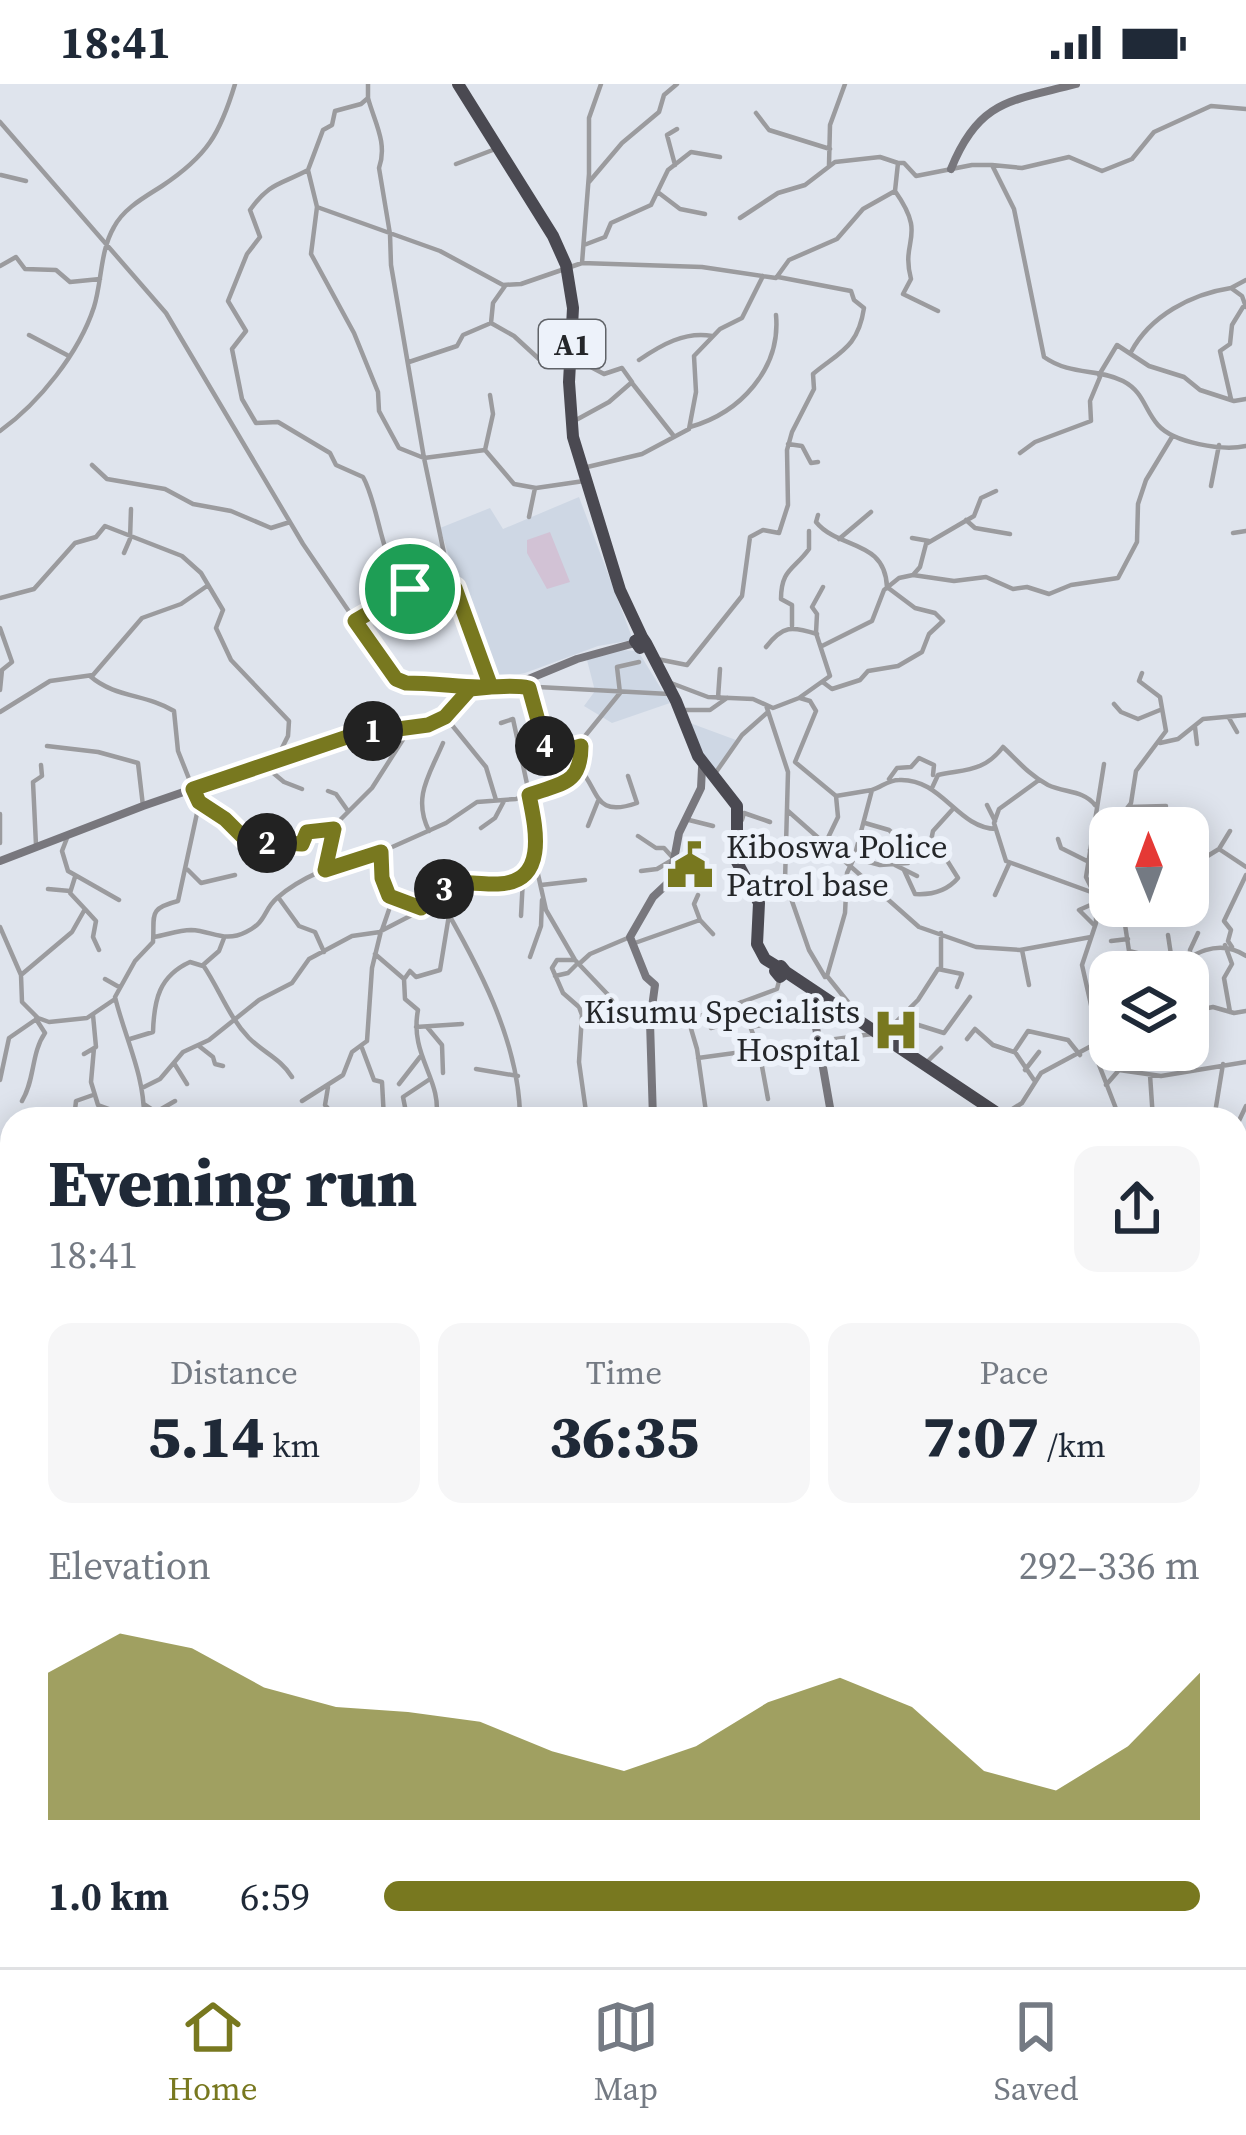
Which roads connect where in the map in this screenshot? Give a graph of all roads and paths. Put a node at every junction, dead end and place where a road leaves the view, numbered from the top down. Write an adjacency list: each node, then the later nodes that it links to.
1 (368, 84): 8 (street)
2 (458, 84): 13 (highway, A1)
3 (601, 84): 25 (street)
4 (677, 84): 25 (street)
5 (845, 84): 14 (street)
6 (1076, 84): 21 (street)
7 (233, 85): 32 (street)
8 (368, 98): 22 (street); 31 (street)
9 (1246, 109): 20 (street)
10 (756, 113): 14 (street)
11 (0, 122): 32 (street)
12 (676, 129): 18 (street)
13 (498, 148): 17 (street); 35 (highway, A1)
14 (830, 149): 19 (street)
15 (721, 157): 18 (street)
16 (898, 163): 19 (street); 21 (street); 26 (street)
17 (456, 164)
18 (676, 164): 27 (street)
19 (829, 165): 30 (street)
20 (992, 165): 21 (street); 55 (street)
21 (951, 169)
22 (308, 170): 28 (street); 98 (street)
23 (0, 174): 24 (street)
24 (26, 182)
25 (589, 182): 33 (street)
26 (895, 191): 38 (street); 44 (street)
27 (659, 193): 29 (street); 33 (street)
28 (317, 207): 31 (street); 70 (street)
29 (705, 214)
30 (740, 218)
31 (390, 234): 41 (street); 54 (street)
32 (107, 245): 39 (street); 82 (street)
33 (584, 245): 34 (street)
34 (582, 263): 35 (street); 37 (street)
35 (566, 265): 41 (street); 51 (highway, A1)
36 (0, 266): 39 (street)
37 (763, 276): 38 (street); 48 (street)
38 (778, 278): 65 (street)
39 (100, 279): 50 (street)
40 (1246, 280): 42 (street)
41 (505, 286): 46 (street)
42 (1231, 288): 43 (street); 49 (street)
43 (1245, 306): 58 (street)
44 (938, 311)
45 (776, 315): 61 (street)
46 (490, 323): 52 (street); 54 (street)
47 (29, 335): 50 (street)
48 (712, 335): 53 (street); 61 (street)
49 (1131, 352): 55 (street); 58 (street)
50 (67, 355): 62 (street)
51 (571, 356): 56 (street); 60 (highway, A1)
52 (539, 359)
53 (639, 360)
54 (409, 362): 70 (street)
55 (1100, 375): 64 (street); 69 (street)
56 (632, 383): 60 (street); 63 (street)
57 (490, 395): 68 (street)
58 (1231, 399): 59 (street)
59 (1246, 399)
60 (572, 423): 73 (highway, A1)
61 (689, 427): 63 (street)
62 (0, 431)
63 (674, 436): 73 (street)
64 (1172, 437): 66 (street); 93 (street)
65 (788, 445): 71 (street); 104 (street)
66 (1219, 445): 67 (street); 74 (street)
67 (1246, 446)
68 (484, 450): 70 (street); 75 (street)
69 (1020, 453)
70 (424, 458): 97 (street)
71 (818, 462)
72 (92, 465): 82 (street)
73 (584, 475): 75 (street); 83 (street); 104 (highway, A1)
74 (1211, 486)
75 (535, 488): 80 (street)
76 (996, 491): 81 (street)
77 (130, 509): 87 (street)
78 (871, 512): 90 (street)
79 (818, 514): 90 (street)
80 (529, 517)
81 (966, 520): 88 (street); 91 (street)
82 (290, 522): 100 (street)
83 (602, 526)
84 (808, 531): 101 (street)
85 (1246, 531): 86 (street)
86 (1233, 533)
87 (130, 534): 92 (street); 94 (street); 99 (street)
88 (1010, 534)
89 (912, 538): 91 (street)
90 (839, 539): 96 (street)
91 (928, 541): 93 (street)
92 (124, 553)
93 (913, 575): 96 (street)
94 (206, 586): 109 (street); 139 (street)
95 (823, 586): 103 (street)
96 (887, 586): 105 (street); 110 (street)
97 (455, 588): 98 (street); 113 (street)
98 (410, 589): 100 (street)
99 (0, 598)
100 (355, 621): 112 (street)
101 (792, 626): 103 (street); 106 (street)
102 (0, 628): 116 (street)
103 (817, 634): 105 (street)
104 (641, 645): 111 (street); 115 (highway, A1); 117 (street)
105 (822, 646): 110 (street)
106 (766, 647)
107 (720, 669): 118 (street)
108 (1142, 673): 123 (street)
109 (90, 676): 125 (street); 150 (street)
110 (824, 683): 120 (street)
111 (514, 685): 113 (street); 114 (street)
112 (473, 687): 113 (street); 127 (street)
113 (491, 687)
114 (529, 688): 117 (street); 137 (street)
115 (667, 688): 117 (street); 118 (street); 124 (highway, A1); 145 (highway, A1)
116 (0, 690)
117 (620, 693): 137 (street)
118 (718, 698): 119 (street)
119 (727, 698): 122 (street); 124 (street)
120 (799, 698): 122 (street); 140 (street)
121 (1114, 704): 123 (street)
122 (767, 709): 138 (street); 145 (street)
123 (1160, 710): 134 (street)
124 (680, 711): 145 (highway, A1)
125 (0, 712)
126 (1246, 715): 128 (street)
127 (445, 717): 130 (street); 156 (street)
128 (1228, 718): 131 (street); 132 (street)
129 (501, 723): 154 (street)
130 (411, 727): 139 (street); 167 (street)
131 (1196, 727): 134 (street); 135 (street)
132 (1237, 731)
133 (443, 743): 178 (street)
134 (1160, 743): 164 (street)
135 (1197, 744)
136 (47, 746): 162 (street)
137 (581, 746): 144 (street)
138 (784, 759): 140 (street); 166 (street)
139 (276, 760): 141 (street)
140 (795, 763): 155 (street)
141 (263, 764): 150 (street); 151 (street)
142 (1104, 764): 161 (street)
143 (41, 765): 185 (street)
144 (580, 769): 154 (street); 158 (street)
145 (708, 771): 169 (street); 172 (highway, A1); 255 (highway, A1)
146 (628, 776): 158 (street)
147 (1040, 780): 149 (street); 161 (street); 173 (street)
148 (888, 782): 149 (street); 149 (street); 152 (street)
149 (932, 784): 165 (street)
150 (193, 789): 159 (street); 162 (street)
151 (302, 789)
152 (872, 790): 155 (street); 171 (street)
153 (328, 791): 167 (street)
154 (529, 795): 157 (street); 195 (street)
155 (836, 796): 184 (street)
156 (496, 800): 157 (street); 178 (street)
157 (504, 801): 176 (street)
158 (598, 801): 174 (street)
159 (199, 802): 177 (street); 200 (street)
160 (987, 805): 173 (street)
161 (1095, 805)
162 (143, 806): 180 (street)
163 (1166, 806): 164 (street)
164 (1128, 807)
165 (952, 810): 173 (street); 188 (street)
166 (788, 811): 184 (street); 258 (street)
167 (347, 812): 177 (street)
168 (0, 814): 183 (street)
169 (685, 818): 175 (street); 193 (street)
170 (770, 822): 172 (street)
171 (865, 823): 186 (street); 192 (street)
172 (739, 824): 255 (highway, A1)
173 (995, 824): 197 (street)
174 (589, 826)
175 (713, 826)
176 (482, 828)
177 (334, 829): 201 (street)
178 (429, 831): 189 (street)
179 (1230, 831): 187 (street)
180 (69, 833): 185 (street); 207 (street)
181 (638, 836): 193 (street)
182 (1058, 839): 196 (street)
183 (0, 843)
184 (825, 844): 199 (street)
185 (36, 845): 194 (street)
186 (916, 848): 188 (street); 198 (street)
187 (1219, 849): 190 (street); 204 (street)
188 (928, 850): 202 (street)
189 (381, 852): 201 (street); 220 (street)
190 (1209, 855)
191 (1089, 856): 196 (street)
192 (854, 858): 198 (street); 199 (street)
193 (674, 859): 203 (street); 239 (street)
194 (0, 861)
195 (535, 861): 208 (street); 210 (street)
196 (1088, 862): 211 (street)
197 (1010, 864): 216 (street); 217 (street)
198 (895, 865): 202 (street)
199 (851, 866): 231 (street); 258 (street)
200 (187, 868): 205 (street); 236 (street)
201 (325, 870): 218 (street)
202 (904, 870): 206 (street)
203 (641, 871)
204 (1246, 871): 241 (street)
205 (235, 875)
206 (917, 876)
207 (75, 877): 213 (street); 219 (street)
208 (523, 878): 214 (street); 225 (street)
209 (585, 880): 210 (street)
210 (541, 885): 221 (street)
211 (1089, 886)
212 (48, 889): 213 (street)
213 (70, 891): 223 (street)
214 (437, 895): 222 (street); 224 (street)
215 (698, 895): 226 (street)
216 (995, 895)
217 (1089, 895)
218 (278, 897): 237 (street); 248 (street)
219 (119, 900)
220 (392, 900): 222 (street); 230 (street)
221 (542, 900): 251 (street); 252 (street)
222 (421, 908): 230 (street)
223 (85, 909): 242 (street); 256 (street)
224 (448, 915): 260 (street); 312 (street)
225 (521, 916)
226 (700, 920): 233 (street); 239 (street)
227 (1095, 927): 235 (street)
228 (1126, 927): 238 (street)
229 (0, 928): 256 (street)
230 (384, 928): 248 (street); 249 (street)
231 (941, 933): 243 (street); 254 (street)
232 (1198, 933): 246 (street)
233 (713, 934)
234 (1168, 935): 245 (street)
235 (1091, 937): 243 (street); 265 (street)
236 (154, 938): 237 (street); 262 (street)
237 (224, 938): 253 (street)
238 (1128, 939): 240 (street); 244 (street)
239 (631, 941): 252 (street); 279 (street)
240 (1111, 941)
241 (1228, 944): 247 (street); 250 (street); 270 (street)
242 (98, 950)
243 (1022, 950): 261 (street)
244 (1130, 951)
245 (1169, 951)
246 (1190, 951)
247 (1203, 951)
248 (324, 952): 278 (street)
249 (375, 954): 260 (street); 291 (street)
250 (1246, 956)
251 (530, 957)
252 (577, 962): 257 (street); 257 (street); 279 (street)
253 (203, 966): 278 (street); 286 (street)
254 (941, 968): 263 (street); 285 (street)
255 (781, 973): 264 (highway); 268 (street)
256 (21, 975): 277 (street)
257 (555, 976): 340 (street)
258 (826, 976): 264 (street); 276 (street)
259 (105, 979): 262 (street)
260 (404, 979): 282 (street)
261 (1029, 985)
262 (119, 987): 267 (street)
263 (957, 987)
264 (814, 993): 275 (street); 276 (highway); 285 (highway)
265 (1089, 995)
266 (970, 997): 285 (street)
267 (116, 999): 272 (street); 286 (street)
268 (741, 1002): 273 (street); 284 (street)
269 (1209, 1007): 270 (street)
270 (1231, 1012): 271 (street)
271 (1246, 1012)
272 (93, 1015): 277 (street); 290 (street)
273 (707, 1015): 274 (street); 281 (street)
274 (687, 1016): 279 (street); 301 (street)
275 (816, 1016): 284 (street); 288 (street)
276 (853, 1017): 285 (highway)
277 (37, 1019): 295 (street); 327 (street)
278 (234, 1020): 289 (street); 313 (street)
279 (650, 1022): 341 (street)
280 (462, 1024): 283 (street)
281 (721, 1025)
282 (416, 1027): 283 (street); 300 (street)
283 (428, 1027): 310 (street)
284 (751, 1028): 294 (street)
285 (883, 1038): 288 (street); 304 (highway); 344 (highway)
286 (130, 1039): 321 (street)
287 (967, 1039): 296 (street)
288 (818, 1040): 294 (street); 343 (street)
289 (199, 1046): 303 (street); 306 (street)
290 (94, 1048): 298 (street); 322 (street)
291 (362, 1048): 319 (street); 336 (street)
292 (941, 1048): 304 (street)
293 (1089, 1048): 299 (street)
294 (759, 1050): 301 (street); 324 (street)
295 (3, 1052): 316 (street)
296 (1015, 1052): 299 (street); 308 (street)
297 (1039, 1052): 308 (street)
298 (84, 1054)
299 (1080, 1055): 315 (street)
300 (419, 1057): 314 (street); 318 (street)
301 (698, 1058): 342 (street)
302 (1246, 1062): 305 (street)
303 (174, 1063): 317 (street); 321 (street)
304 (925, 1064): 345 (highway)
305 (1223, 1064): 311 (street); 349 (street)
306 (223, 1066)
307 (476, 1070): 312 (street)
308 (1025, 1070): 315 (street)
309 (1102, 1071): 320 (street)
310 (443, 1073)
311 (1150, 1075): 320 (street); 348 (street)
312 (518, 1076): 339 (street)
313 (292, 1077)
314 (430, 1079): 337 (street); 338 (street)
315 (1034, 1079): 325 (street)
316 (0, 1080)
317 (188, 1084)
318 (399, 1084)
319 (329, 1085): 328 (street); 335 (street)
320 (1106, 1085): 347 (street)
321 (142, 1088): 329 (street)
322 (93, 1095): 330 (street); 331 (street)
323 (1035, 1095): 325 (street)
324 (768, 1099)
325 (1024, 1099): 346 (street)
326 (175, 1100): 334 (street)
327 (22, 1101)
328 (302, 1101)
329 (144, 1103): 332 (street); 333 (street)
330 (75, 1107)
331 (105, 1107)
332 (144, 1107)
333 (148, 1107)
334 (163, 1107)
335 (327, 1107)
336 (383, 1107)
337 (405, 1107)
338 (437, 1107)
339 (519, 1107)
340 (585, 1107)
341 (653, 1107)
342 (704, 1107)
343 (830, 1107)
344 (986, 1107)
345 (986, 1107)
346 (1015, 1107)
347 (1115, 1107)
348 (1152, 1107)
349 (1216, 1107)

